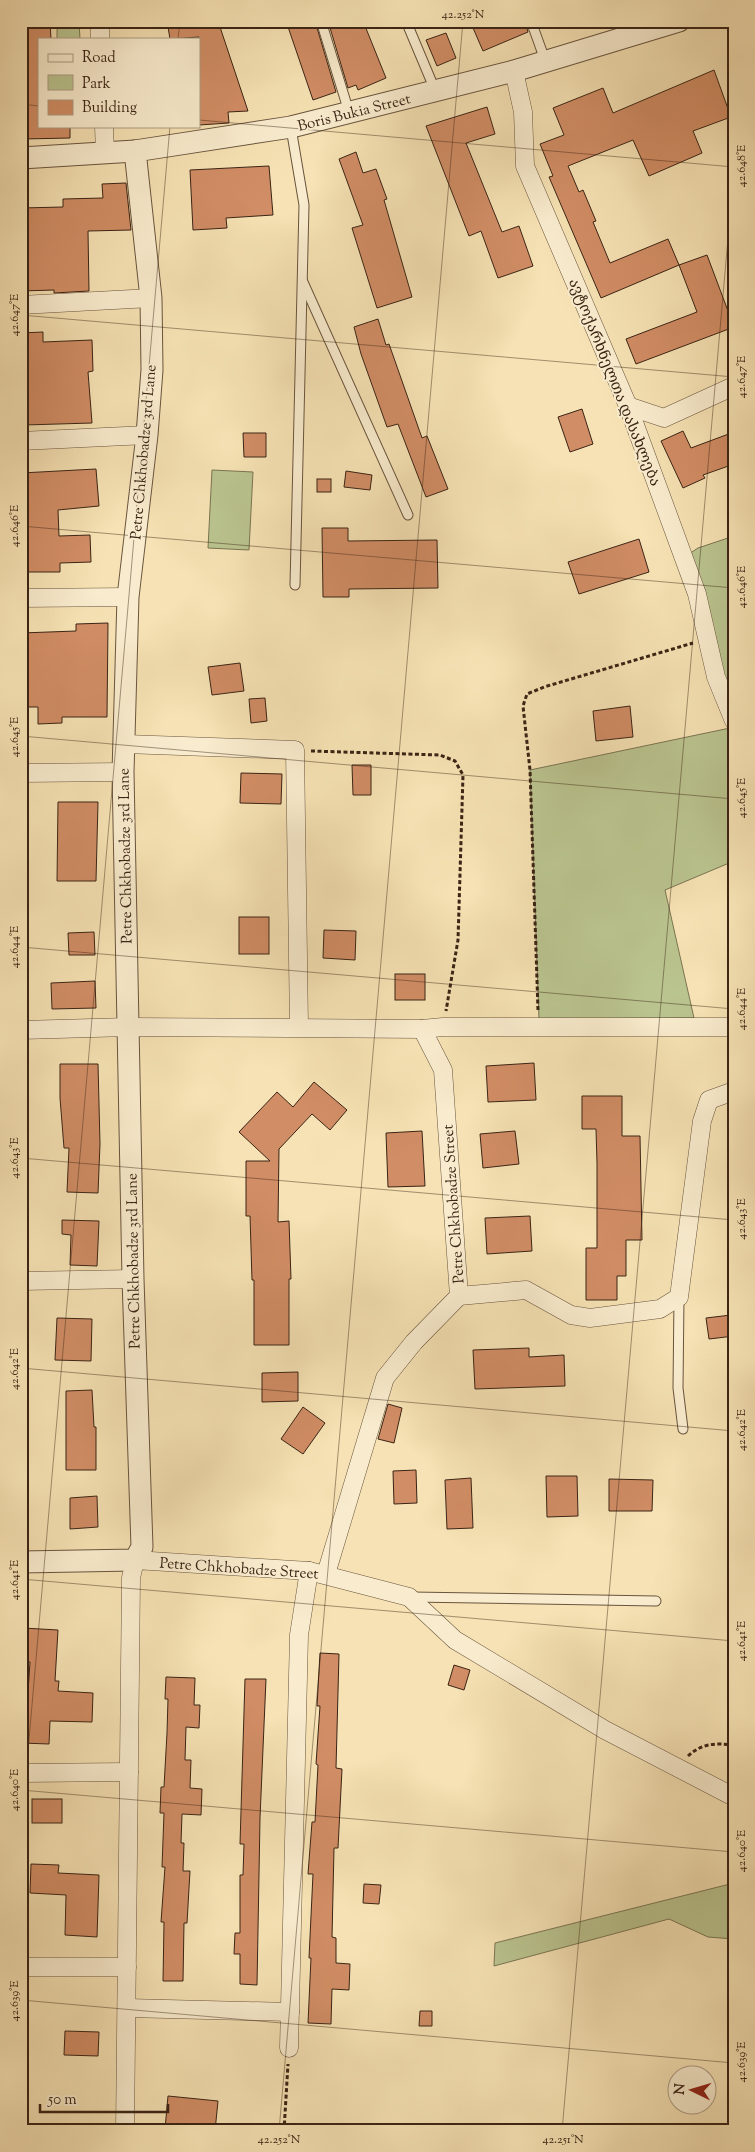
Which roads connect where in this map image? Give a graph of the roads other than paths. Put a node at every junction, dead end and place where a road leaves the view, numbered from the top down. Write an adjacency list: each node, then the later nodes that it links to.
1 (125, 21): 6 (lane)
2 (321, 21): 10 (lane)
3 (406, 21): 9 (lane)
4 (531, 21): 7 (lane)
5 (678, 21): 7 (street, Boris Bukia Street)
6 (100, 27)
7 (545, 60): 8 (street, Boris Bukia Street)
8 (514, 71): 9 (street, Boris Bukia Street); 20 (street, ავტოქარხნელთა დასახლება)
9 (436, 92): 10 (street, Boris Bukia Street)
10 (350, 114): 11 (street, Boris Bukia Street)
11 (291, 127): 13 (street, Boris Bukia Street); 16 (lane)
12 (104, 128): 14 (street)
13 (135, 152): 14 (street, Boris Bukia Street); 17 (street, Petre Chkhobadze 3rd Lane)
14 (105, 154): 15 (street, Boris Bukia Street)
15 (21, 158)
16 (302, 280): 23 (lane); 24 (lane)
17 (151, 298): 18 (street); 21 (street, Petre Chkhobadze 3rd Lane)
18 (21, 305)
19 (734, 386): 20 (street)
20 (628, 406): 27 (street, ავტოქარხნელთა დასახლება)
21 (147, 435): 22 (street); 25 (street, Petre Chkhobadze 3rd Lane)
22 (21, 441)
23 (408, 515)
24 (295, 585)
25 (128, 597): 26 (street); 28 (street, Petre Chkhobadze 3rd Lane)
26 (21, 598)
27 (734, 722)
28 (125, 744): 29 (street, Petre Chkhobadze 3rd Lane); 33 (street)
29 (123, 772): 30 (street); 32 (street, Petre Chkhobadze 3rd Lane)
30 (21, 773)
31 (734, 1026): 34 (street)
32 (129, 1027): 33 (street); 35 (street); 37 (street, Petre Chkhobadze 3rd Lane)
33 (300, 1027): 34 (street)
34 (422, 1029): 39 (street, Petre Chkhobadze Street)
35 (21, 1030)
36 (734, 1091): 40 (street)
37 (133, 1279): 38 (street); 42 (street, Petre Chkhobadze 3rd Lane)
38 (21, 1281)
39 (459, 1296): 40 (street); 44 (street, Petre Chkhobadze Street)
40 (679, 1297): 41 (lane)
41 (683, 1429)
42 (135, 1560): 43 (street, Petre Chkhobadze Street); 44 (street, Petre Chkhobadze Street); 47 (street)
43 (21, 1562)
44 (317, 1573): 45 (street); 53 (street)
45 (409, 1597): 46 (lane); 49 (street)
46 (656, 1600)
47 (129, 1772): 48 (street); 51 (street)
48 (21, 1773)
49 (734, 1797)
50 (21, 1967): 51 (street)
51 (127, 1968): 52 (street)
52 (127, 2008): 53 (street); 55 (street)
53 (290, 2012): 54 (street)
54 (289, 2048)
55 (125, 2131)

